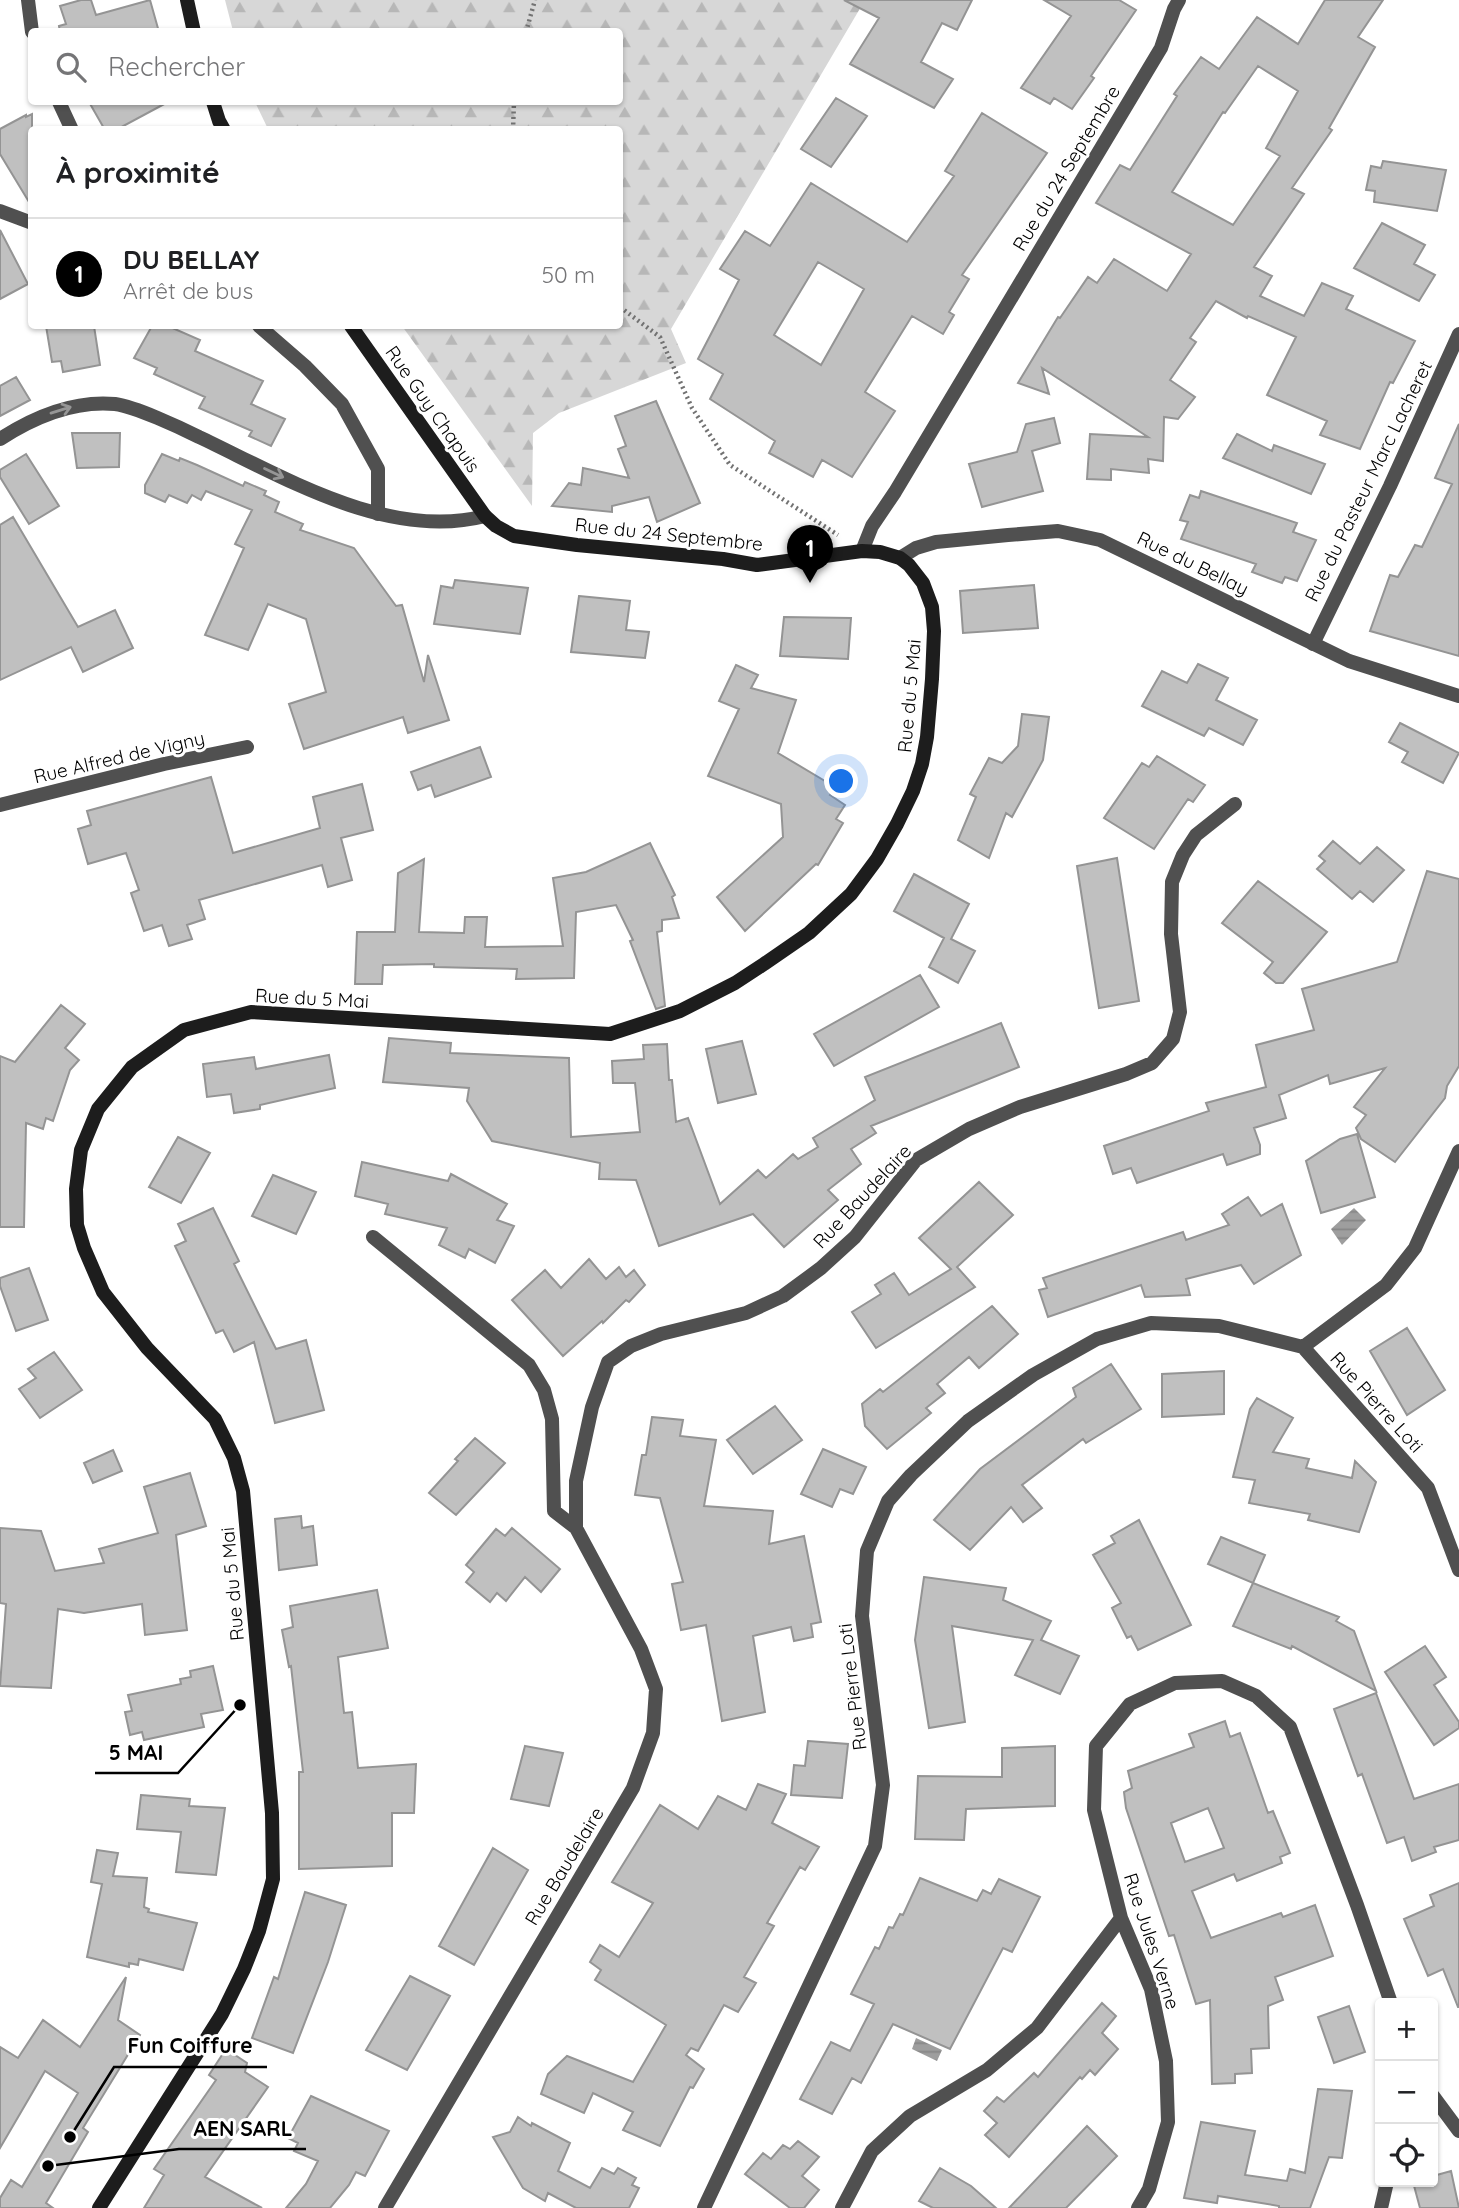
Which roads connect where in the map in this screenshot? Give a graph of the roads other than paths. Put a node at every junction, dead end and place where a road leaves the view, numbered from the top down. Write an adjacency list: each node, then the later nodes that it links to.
1 (28, 0): 4 (street)
2 (187, 0): 5 (main road)
3 (1179, 0): 18 (street, Rue du 24 Septembre)
4 (32, 28)
5 (193, 28)
6 (60, 105): 8 (street)
7 (214, 105): 9 (main road)
8 (70, 126)
9 (222, 126)
10 (0, 211): 11 (street)
11 (28, 222)
12 (262, 329): 16 (street)
13 (353, 329): 17 (main road, Rue Guy Chapuis)
14 (1459, 334): 20 (street, Rue du Pasteur Marc Lacheret)
15 (0, 439): 16 (street, one-way to 16)
16 (378, 514): 17 (street)
17 (485, 516): 18 (main road, Rue du 24 Septembre)
18 (862, 551): 19 (main road)
19 (900, 558): 20 (street, Rue du Bellay); 35 (main road, Rue du 5 Mai)
20 (1313, 643): 21 (street, Rue du Bellay)
21 (1459, 696)
22 (247, 747): 24 (street, Rue Alfred de Vigny)
23 (1235, 804): 28 (street, Rue Baudelaire)
24 (0, 806)
25 (1459, 1152): 27 (street)
26 (373, 1237): 28 (street, Rue Baudelaire)
27 (1303, 1347): 29 (street, Rue Pierre Loti); 37 (street, Rue Pierre Loti)
28 (576, 1528): 36 (street, Rue Baudelaire)
29 (1459, 1570)
30 (1121, 1919): 31 (street, Rue Jules Verne); 38 (street); 39 (street, Rue Jules Verne)
31 (1389, 1998)
32 (1438, 2103): 33 (street)
33 (1459, 2131)
34 (1386, 2187): 40 (street)
35 (99, 2208)
36 (385, 2208)
37 (704, 2208)
38 (842, 2208)
39 (1138, 2208)
40 (1381, 2208)

